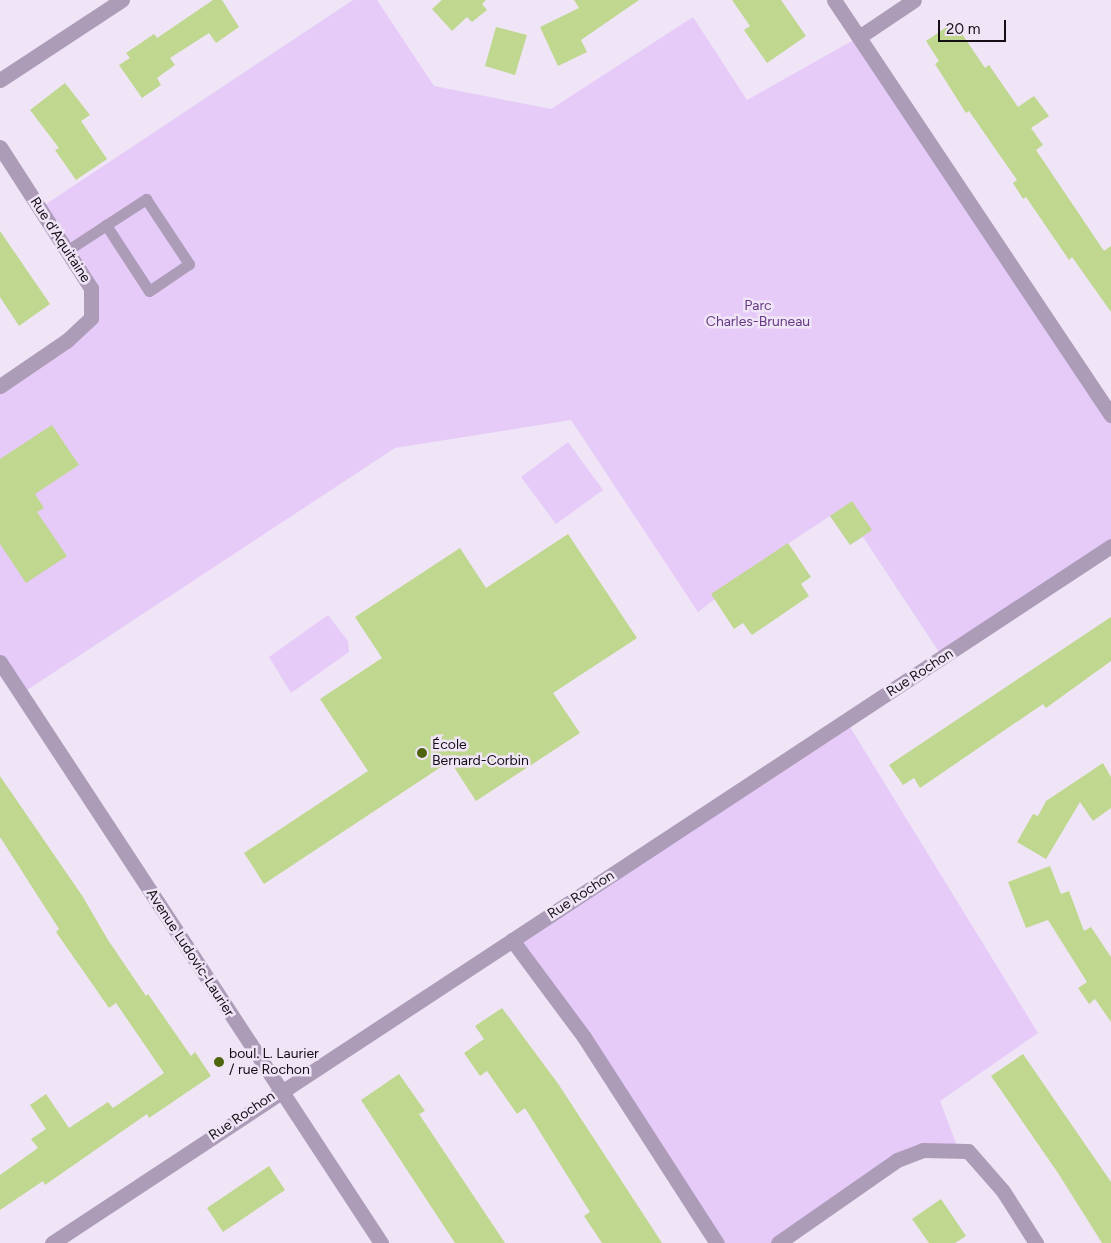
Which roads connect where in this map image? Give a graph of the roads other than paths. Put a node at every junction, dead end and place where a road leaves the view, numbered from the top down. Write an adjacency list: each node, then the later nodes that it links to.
1 (122, 0): 5 (street)
2 (834, 0): 4 (street)
3 (914, 0): 4 (street)
4 (859, 37): 10 (street)
5 (0, 80)
6 (0, 147): 8 (street, Rue d'Aquitaine)
7 (106, 225): 7 (lane); 8 (lane)
8 (68, 250): 9 (street, Rue d'Aquitaine)
9 (0, 386)
10 (1111, 415)
11 (1111, 546): 13 (street, Rue Rochon)
12 (0, 662): 14 (street, Avenue Ludovic-Laurier)
13 (512, 940): 14 (street, Rue Rochon); 17 (street)
14 (282, 1090): 15 (street, Rue Rochon); 16 (street, Avenue Ludovic-Laurier)
15 (61, 1240)
16 (381, 1243)
17 (718, 1243)
18 (778, 1243): 19 (street)
19 (1036, 1243)

